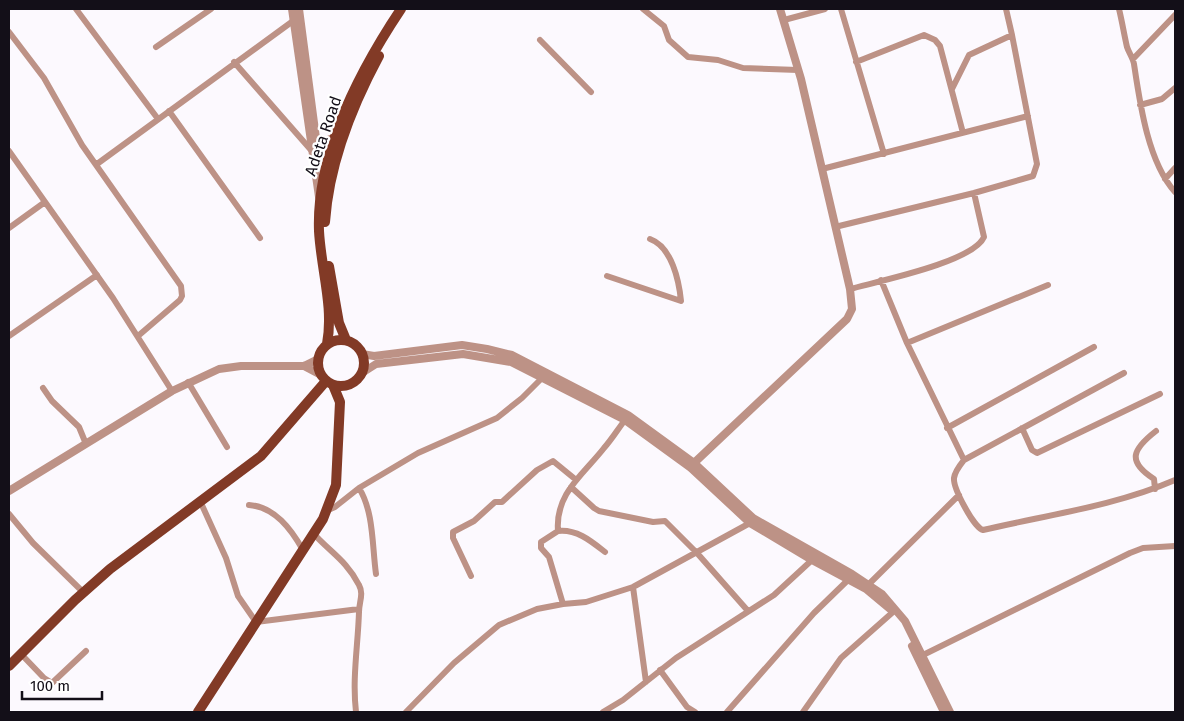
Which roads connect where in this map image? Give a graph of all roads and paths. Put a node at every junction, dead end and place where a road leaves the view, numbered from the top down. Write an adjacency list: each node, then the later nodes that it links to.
1 (76, 9): 31 (street)
2 (211, 9): 20 (street)
3 (292, 9): 15 (street)
4 (299, 9): 33 (street)
5 (401, 9): 16 (main road, Adeta Road)
6 (409, 9): 16 (main road, Adeta Road)
7 (643, 9): 24 (street)
8 (780, 9): 14 (street)
9 (825, 9): 14 (street)
10 (841, 9): 23 (street)
11 (1006, 9): 18 (street)
12 (1119, 9): 21 (street)
13 (1175, 16): 21 (street)
14 (784, 20): 24 (street)
15 (293, 22): 22 (street); 34 (street)
16 (395, 24): 33 (main road, Adeta Road); 56 (main road, Adeta Road)
17 (9, 32): 37 (street)
18 (1012, 35): 26 (street); 30 (street)
19 (540, 40): 27 (street)
20 (156, 47)
21 (1133, 59): 28 (street)
22 (234, 62): 29 (street); 34 (street)
23 (856, 62): 26 (street); 36 (street)
24 (798, 70): 39 (street)
25 (1175, 88): 28 (street)
26 (952, 89): 32 (street)
27 (592, 92)
28 (1140, 105): 40 (street)
29 (169, 111): 31 (street); 47 (street)
30 (1028, 116): 32 (street); 42 (street)
31 (158, 119): 37 (street)
32 (963, 133): 36 (street)
33 (336, 136): 43 (main road, Adeta Road)
34 (311, 150): 43 (street)
35 (9, 151): 44 (street)
36 (884, 154): 39 (street)
37 (97, 164): 55 (street)
38 (1175, 168): 40 (street)
39 (822, 169): 45 (street)
40 (1164, 179): 41 (street)
41 (1175, 192)
42 (974, 194): 45 (street); 51 (street)
43 (319, 201): 58 (main road, Adeta Road)
44 (45, 202): 46 (street); 49 (street)
45 (835, 227): 53 (street)
46 (9, 228)
47 (260, 238)
48 (650, 239): 50 (street)
49 (97, 275): 54 (street); 55 (street)
50 (607, 276)
51 (881, 280): 53 (street); 57 (street)
52 (1048, 285): 57 (street)
53 (850, 289): 81 (street)
54 (9, 336)
55 (138, 336): 71 (street)
56 (346, 340): 58 (main road); 60 (main road)
57 (907, 343): 75 (street)
58 (327, 344): 61 (main road)
59 (1094, 347): 75 (street)
60 (362, 354): 63 (street); 64 (main road)
61 (318, 359): 62 (street); 67 (main road)
62 (304, 366): 67 (street); 68 (street)
63 (532, 368): 64 (street); 66 (street); 81 (street)
64 (362, 373): 69 (main road)
65 (1124, 373): 76 (street)
66 (543, 377): 74 (street); 85 (street)
67 (327, 380): 69 (main road); 73 (main road); 89 (main road)
68 (188, 382): 71 (street); 79 (street)
69 (349, 385): 73 (main road)
70 (43, 388): 78 (street)
71 (172, 391): 78 (street)
72 (1160, 394): 76 (street)
73 (340, 402): 91 (main road)
74 (625, 420): 82 (street); 93 (street)
75 (947, 428): 80 (street)
76 (1022, 428): 80 (street)
77 (1156, 431): 86 (street)
78 (86, 444): 87 (street)
79 (227, 447)
80 (964, 460): 88 (street)
81 (694, 463): 97 (street)
82 (575, 479): 84 (street); 103 (street)
83 (1175, 480): 86 (street)
84 (570, 487): 94 (street); 100 (street)
85 (359, 488): 91 (street); 102 (street)
86 (1155, 489): 88 (street)
87 (9, 491)
88 (959, 495): 105 (street)
89 (201, 503): 107 (main road); 112 (street)
90 (249, 505): 98 (street)
91 (326, 511): 95 (main road)
92 (9, 514): 107 (street)
93 (750, 523): 97 (street); 100 (street)
94 (558, 531): 99 (street); 108 (street)
95 (313, 534): 98 (main road); 109 (street)
96 (1175, 546): 115 (street)
97 (798, 549): 101 (street); 105 (street)
98 (303, 550): 112 (main road)
99 (605, 552)
100 (697, 553): 106 (street); 110 (street)
101 (812, 560): 104 (street); 110 (street)
102 (376, 574)
103 (471, 576)
104 (848, 579): 111 (street); 121 (street)
105 (869, 584): 115 (street)
106 (633, 587): 108 (street); 119 (street)
107 (83, 592): 114 (main road)
108 (563, 604): 125 (street)
109 (359, 609): 112 (street); 124 (street)
110 (748, 611): 117 (street)
111 (893, 612): 118 (street); 122 (street)
112 (256, 622): 123 (main road)
113 (86, 651): 114 (street)
114 (21, 654): 116 (main road)
115 (923, 655): 118 (street)
116 (9, 666)
117 (660, 670): 119 (street); 126 (street)
118 (927, 670): 127 (street); 128 (street)
119 (646, 682): 120 (street)
120 (608, 711)
121 (730, 711)
122 (808, 711)
123 (198, 712)
124 (356, 712)
125 (406, 712)
126 (695, 712)
127 (944, 712)
128 (950, 712)

